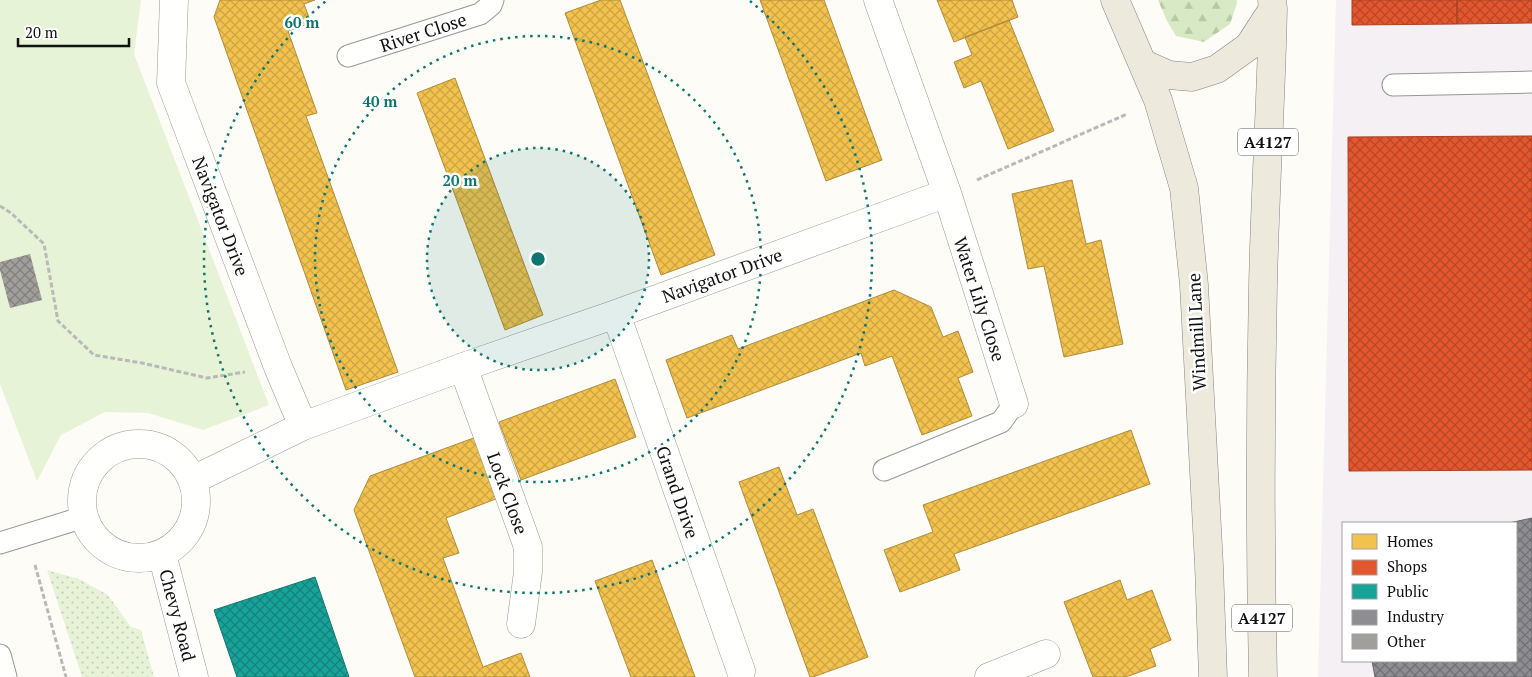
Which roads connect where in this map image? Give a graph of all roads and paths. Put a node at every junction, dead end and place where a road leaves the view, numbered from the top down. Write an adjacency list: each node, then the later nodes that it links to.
1 (174, 0): 14 (street, Navigator Drive)
2 (493, 0): 6 (lane, River Close)
3 (878, 0): 11 (street)
4 (1115, 0): 7 (main road, Windmill Lane / A4127)
5 (1273, 5): 7 (main road); 31 (main road, A4127)
6 (348, 56)
7 (1144, 64): 10 (main road, Windmill Lane / A4127)
8 (1532, 82): 9 (lane)
9 (1393, 85)
10 (1158, 100): 11 (path); 30 (main road, Windmill Lane / A4127)
11 (947, 193): 13 (street, Navigator Drive); 16 (street, Water Lily Close)
12 (0, 206): 14 (path)
13 (616, 314): 15 (street, Navigator Drive); 26 (street, Grand Drive)
14 (278, 367): 17 (street, Navigator Drive)
15 (463, 367): 17 (street, Navigator Drive); 24 (street, Lock Close)
16 (1014, 404): 18 (lane)
17 (303, 426): 19 (street, Navigator Drive)
18 (884, 470)
19 (193, 480): 20 (street, Chevy Road); 22 (street, Chevy Road)
20 (84, 517): 21 (lane); 22 (street, Chevy Road)
21 (0, 543)
22 (162, 554): 28 (street, Chevy Road)
23 (43, 561): 27 (path)
24 (521, 624)
25 (1046, 654): 29 (street)
26 (741, 671)
27 (66, 677)
28 (194, 677)
29 (989, 677)
30 (1213, 677)
31 (1263, 677)

